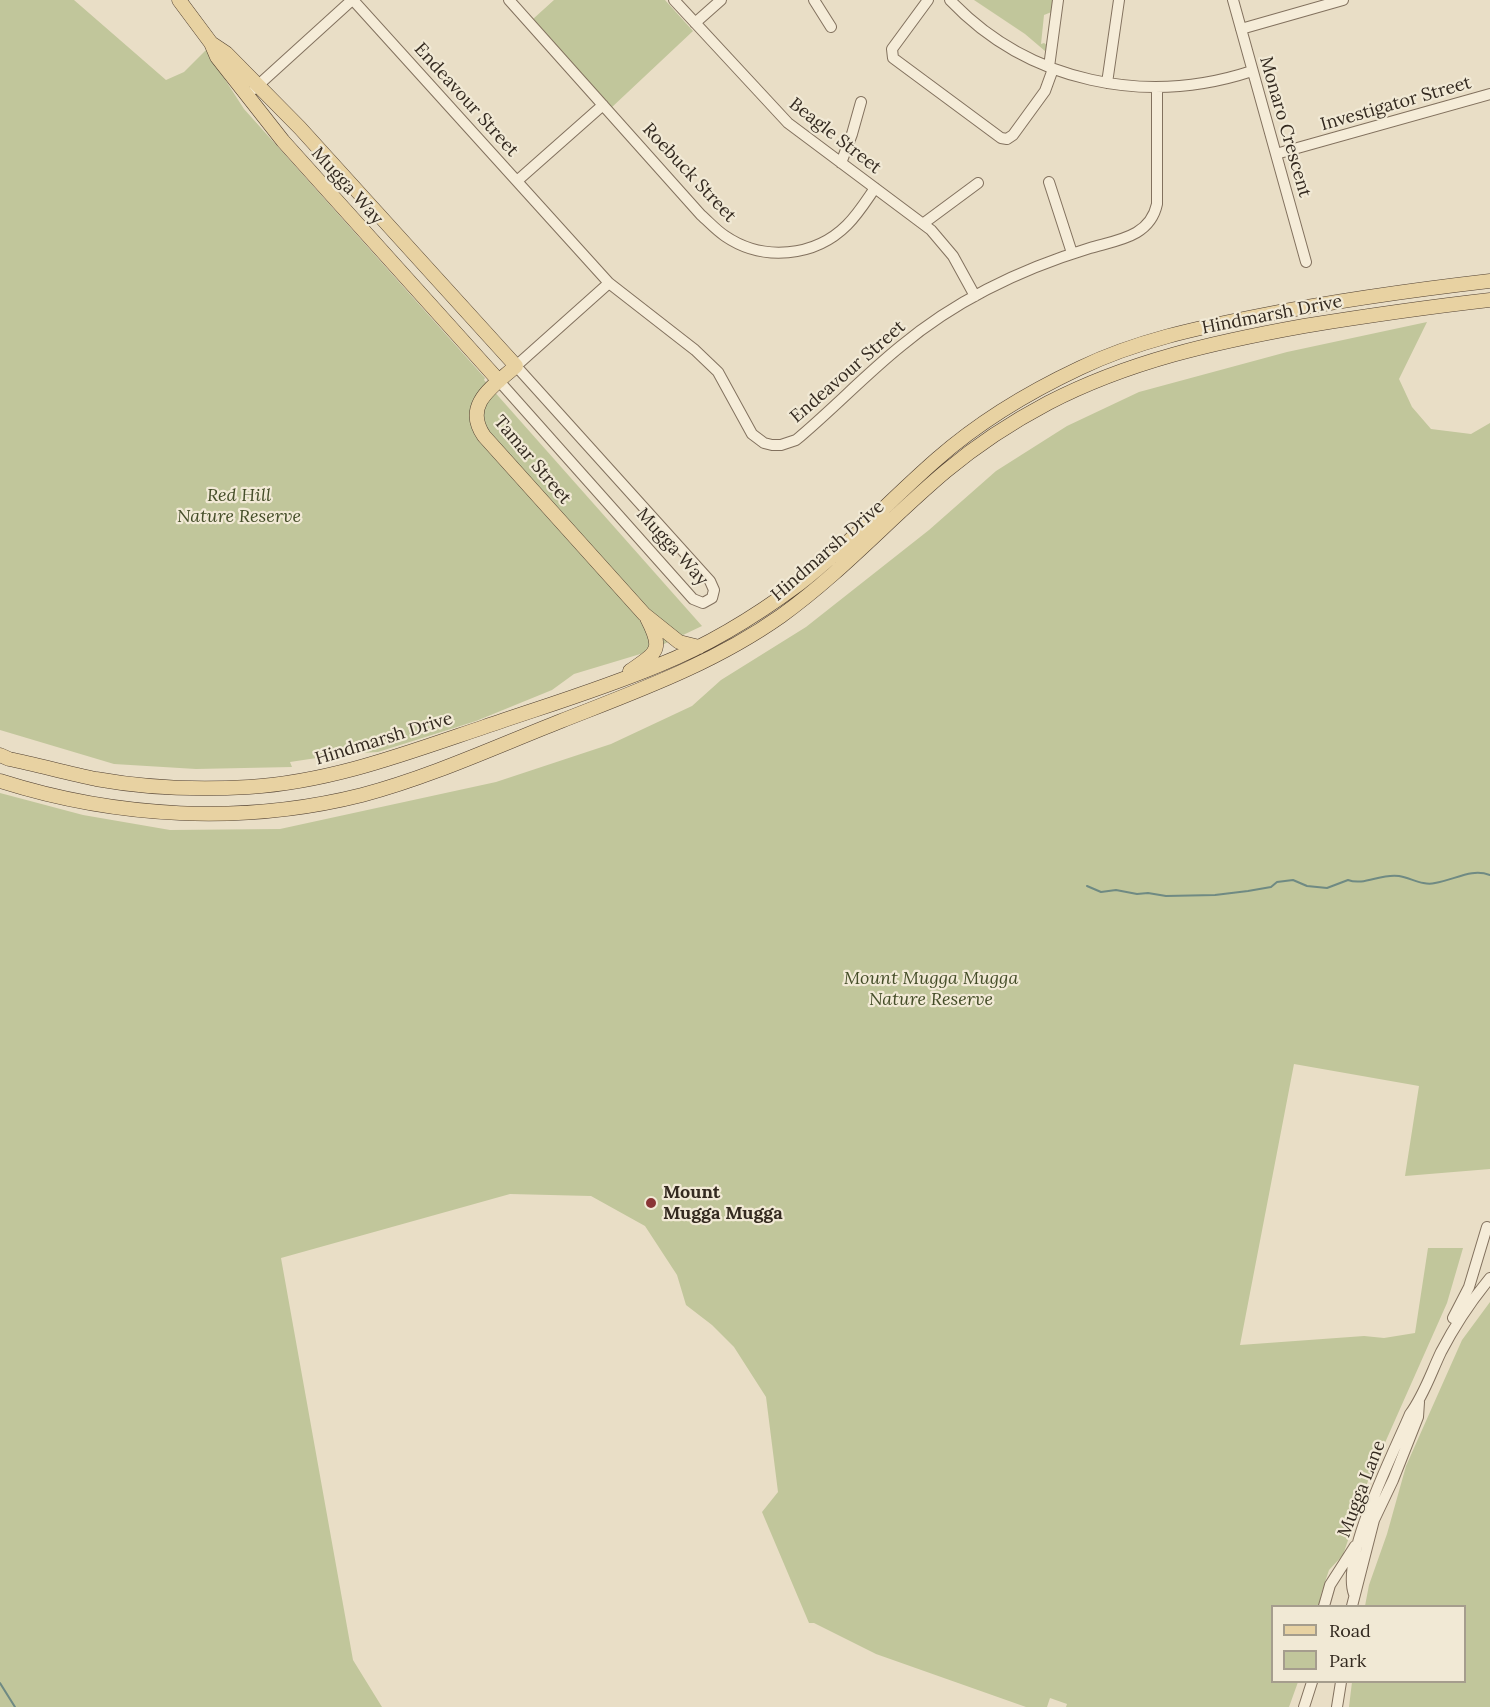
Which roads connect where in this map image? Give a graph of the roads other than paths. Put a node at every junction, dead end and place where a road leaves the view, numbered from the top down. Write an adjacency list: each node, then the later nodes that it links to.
1 (179, 0): 16 (main road, Mugga Way)
2 (352, 0): 20 (street); 28 (street, Endeavour Street)
3 (509, 0): 25 (street, Roebuck Street)
4 (674, 0): 13 (street, Beagle Street)
5 (721, 0): 13 (street)
6 (814, 0): 14 (street)
7 (928, 0): 17 (street)
8 (950, 0): 17 (street)
9 (1058, 0): 17 (street)
10 (1119, 0): 19 (street)
11 (1233, 0): 15 (street, Monaro Crescent)
12 (1343, 0): 15 (street)
13 (695, 23): 27 (street, Beagle Street)
14 (831, 27)
15 (1241, 29): 18 (street, Monaro Crescent)
16 (211, 43): 20 (main road, Mugga Way); 23 (main road, Mugga Way)
17 (1051, 68): 19 (street)
18 (1252, 71): 21 (street); 26 (street, Monaro Crescent)
19 (1107, 83): 21 (street)
20 (258, 85): 23 (street); 39 (main road, Mugga Way)
21 (1157, 88): 33 (street, Endeavour Street)
22 (1490, 94): 26 (street, Investigator Street)
23 (247, 95): 40 (main road, Mugga Way)
24 (861, 102): 27 (street)
25 (603, 105): 28 (street); 31 (street, Roebuck Street)
26 (1276, 154): 34 (street, Monaro Crescent)
27 (841, 163): 31 (street, Beagle Street)
28 (518, 181): 36 (street, Endeavour Street)
29 (1049, 182): 33 (street)
30 (978, 183): 32 (street)
31 (875, 188): 32 (street, Beagle Street)
32 (924, 223): 37 (street, Beagle Street)
33 (1072, 253): 37 (street, Endeavour Street)
34 (1306, 262)
35 (1490, 281): 42 (main road, Hindmarsh Drive)
36 (609, 283): 37 (street, Endeavour Street); 39 (street, Tamar Street)
37 (975, 296)
38 (1490, 300): 45 (main road, Hindmarsh Drive)
39 (516, 366): 40 (main road, Tamar Street); 40 (street, Mugga Way)
40 (499, 381): 41 (main road, Tamar Street)
41 (644, 614): 42 (main road, Tamar Street); 43 (main road, Tamar Street)
42 (699, 647): 43 (main road, Hindmarsh Drive)
43 (616, 681): 44 (main road, Hindmarsh Drive)
44 (0, 754)
45 (0, 781)
46 (1487, 1227): 48 (street)
47 (1490, 1278): 48 (street, Mugga Lane)
48 (1442, 1350): 49 (street, Mugga Lane)
49 (1419, 1401): 50 (street, Mugga Lane); 51 (street, Mugga Lane)
50 (1358, 1540): 52 (street, Mugga Lane); 54 (street)
51 (1364, 1561): 52 (street); 53 (street, Mugga Lane)
52 (1353, 1568): 53 (street, Mugga Lane); 55 (street)
53 (1354, 1594): 56 (street, Mugga Lane)
54 (1324, 1605)
55 (1331, 1605)
56 (1352, 1605)
57 (1311, 1683): 59 (street)
58 (1341, 1683): 60 (street)
59 (1304, 1707)
60 (1337, 1707)

